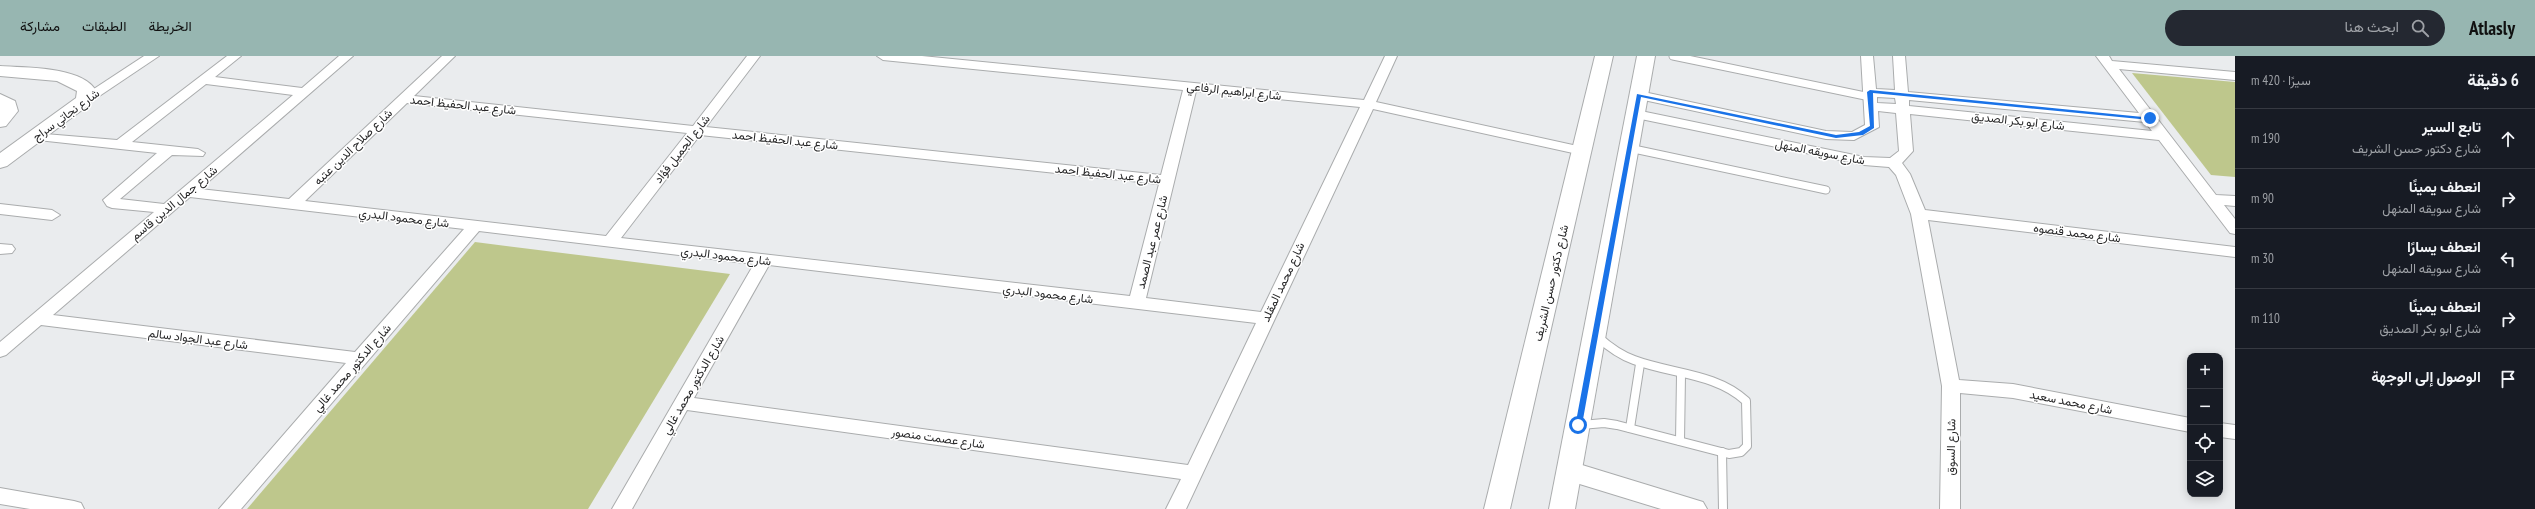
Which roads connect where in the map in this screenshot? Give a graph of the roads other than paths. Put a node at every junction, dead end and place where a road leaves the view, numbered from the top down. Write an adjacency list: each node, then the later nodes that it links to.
1 (153, 56): 23 (street, شارع نجاتي سراج)
2 (235, 56): 16 (street)
3 (347, 56): 18 (street, شارع جمال الدين قاسم)
4 (449, 56): 21 (street, شارع صلاح الدين عتبه)
5 (754, 56): 29 (street, شارع الجميل فؤاد)
6 (883, 56): 17 (street, شارع ابراهيم الرفاعي)
7 (1391, 56): 24 (street, شارع محمد المقلد)
8 (1604, 56): 35 (main road, شارع دكتور حسن الشريف)
9 (1646, 56): 25 (main road)
10 (1673, 56): 22 (lane)
11 (1867, 56): 22 (street, شارع سويقه المنهل)
12 (1899, 56): 19 (street)
13 (2105, 60): 15 (street); 27 (street)
14 (0, 71): 23 (street)
15 (2235, 76)
16 (203, 80): 18 (street); 32 (street)
17 (1191, 86): 24 (street, شارع ابراهيم الرفاعي); 39 (street, شارع عمر عبد الصمد)
18 (305, 92): 41 (street, شارع جمال الدين قاسم)
19 (1902, 94): 22 (street, شارع ابو بكر الصديق); 26 (street); 27 (street, شارع ابو بكر الصديق)
20 (0, 99): 28 (street)
21 (403, 99): 29 (street, شارع عبد الحفيظ احمد); 44 (street, شارع صلاح الدين عتبه)
22 (1870, 99): 25 (street, شارع سويقه المنهل); 26 (street, شارع ابو بكر الصديق)
23 (84, 100): 30 (street, شارع نجاتي سراج)
24 (1368, 104): 35 (street, شارع ابراهيم الرفاعي); 55 (street, شارع محمد المقلد)
25 (1637, 105): 33 (main road); 38 (street, شارع سويقه المنهل)
26 (1902, 110): 31 (street, شارع ابو بكر الصديق); 38 (street)
27 (2150, 118): 31 (street)
28 (0, 122)
29 (696, 130): 39 (street, شارع عبد الحفيظ احمد); 51 (street, شارع الجميل فؤاد)
30 (38, 136): 32 (street); 37 (street, شارع نجاتي سراج)
31 (2164, 136): 42 (street)
32 (119, 145): 34 (street)
33 (1629, 148): 40 (lane); 57 (main road)
34 (169, 150): 36 (street); 46 (street)
35 (1582, 151): 78 (main road, شارع دكتور حسن الشريف)
36 (198, 153)
37 (0, 162)
38 (1893, 162): 47 (street, شارع السوق)
39 (1167, 180): 54 (street, شارع عمر عبد الصمد)
40 (1826, 190)
41 (186, 192): 44 (street, شارع محمود البدري); 46 (street, شارع جمال الدين قاسم)
42 (2212, 199): 43 (street); 50 (street)
43 (2235, 201)
44 (292, 205): 49 (street, شارع محمود البدري)
45 (0, 209): 48 (street)
46 (167, 209): 56 (street, شارع جمال الدين قاسم)
47 (1919, 214): 52 (street, شارع محمد قنصوه); 62 (street, شارع السوق)
48 (52, 215)
49 (475, 226): 51 (street, شارع محمود البدري); 59 (street, شارع الدكتور محمد غالي)
50 (2235, 229)
51 (610, 242): 53 (street, شارع محمود البدري)
52 (2235, 252)
53 (764, 260): 54 (street, شارع محمود البدري); 63 (street, شارع الدكتور محمد غالي)
54 (1136, 304): 55 (street, شارع محمود البدري)
55 (1266, 318): 72 (street, شارع محمد المقلد)
56 (36, 320): 58 (street, شارع جمال الدين قاسم); 59 (street, شارع عبد الجواد سالم)
57 (1595, 334): 60 (lane); 65 (main road)
58 (0, 351)
59 (360, 359): 75 (street, شارع الدكتور محمد غالي)
60 (1640, 364): 61 (lane); 66 (lane)
61 (1681, 375): 69 (lane); 70 (lane)
62 (1951, 386): 64 (street, شارع محمد سعيد); 82 (street, شارع السوق)
63 (682, 403): 72 (street, شارع عصمت منصور); 76 (street, شارع الدكتور محمد غالي)
64 (2187, 424)
65 (1578, 425): 66 (lane); 71 (main road)
66 (1630, 428): 69 (lane)
67 (2223, 430): 68 (street)
68 (2235, 432)
69 (1680, 441): 70 (lane)
70 (1722, 452): 81 (lane)
71 (1569, 471): 79 (main road); 80 (street)
72 (1193, 473): 77 (street, شارع محمد المقلد)
73 (0, 496): 74 (street)
74 (74, 509)
75 (229, 509)
76 (622, 509)
77 (1176, 509)
78 (1497, 509)
79 (1562, 509)
80 (1694, 509)
81 (1723, 509)
82 (1950, 509)

